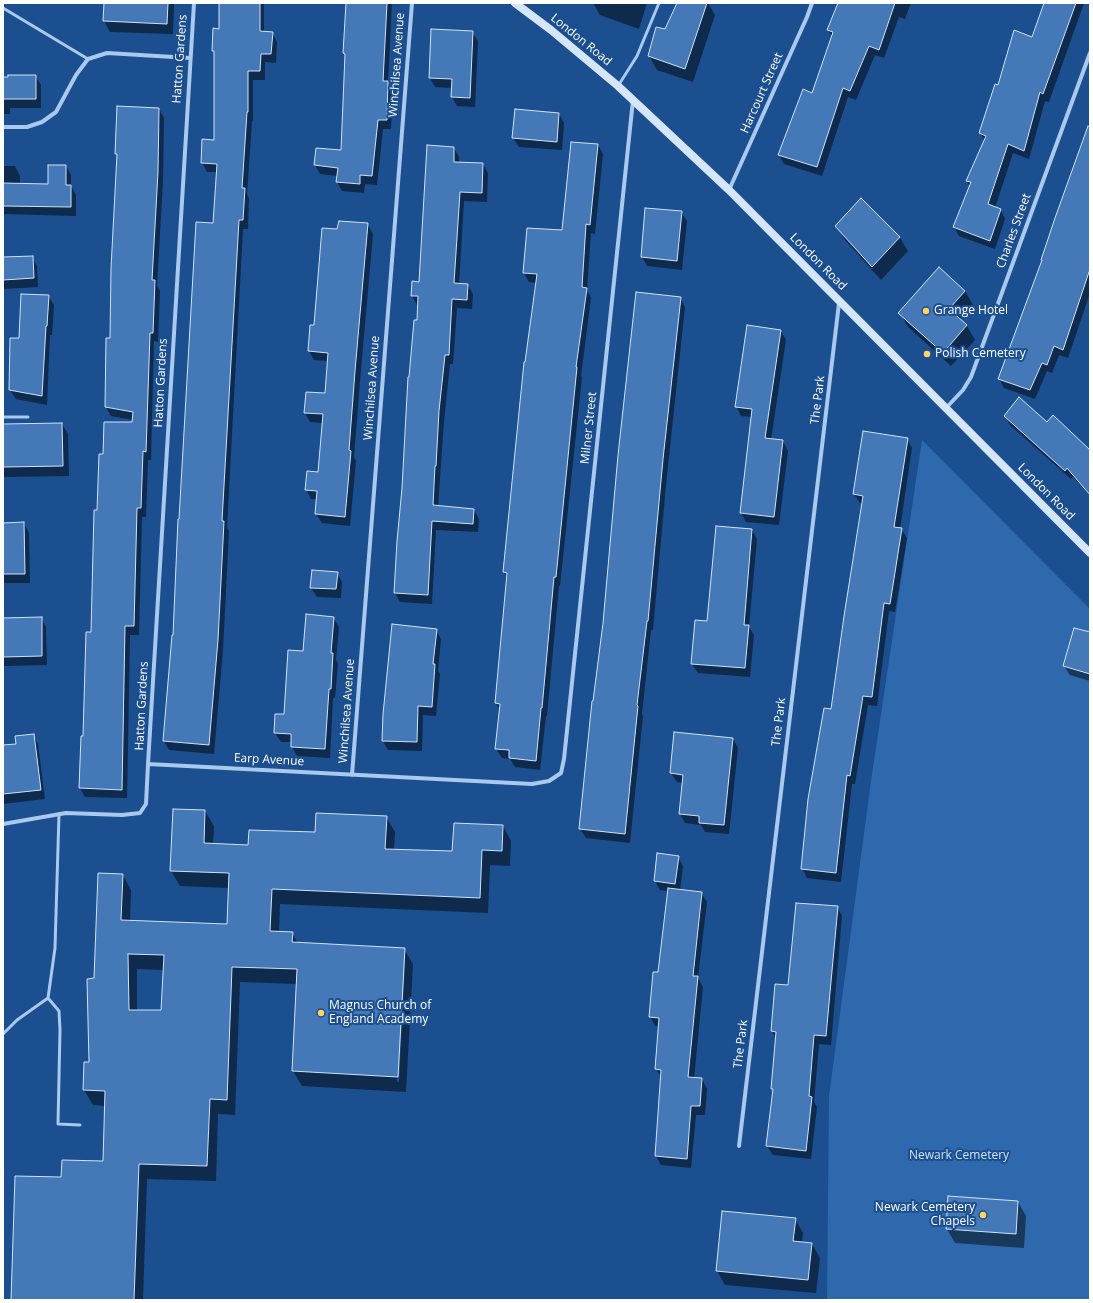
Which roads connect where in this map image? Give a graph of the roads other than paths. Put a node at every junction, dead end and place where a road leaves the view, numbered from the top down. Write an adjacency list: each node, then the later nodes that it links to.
1 (194, 3): 8 (street, Hatton Gardens)
2 (412, 3): 21 (street, Winchilsea Avenue)
3 (515, 3): 10 (main road, London Road)
4 (659, 3): 10 (lane)
5 (812, 3): 13 (street, Harcourt Street)
6 (3, 8): 9 (lane)
7 (1090, 53): 15 (street, Charles Street)
8 (190, 58): 9 (street); 20 (street, Hatton Gardens)
9 (88, 59): 12 (street)
10 (618, 86): 11 (main road, London Road)
11 (633, 100): 13 (main road, London Road); 19 (street, Milner Street)
12 (3, 127)
13 (729, 190): 14 (main road, London Road)
14 (840, 300): 15 (main road, London Road); 27 (street, The Park)
15 (946, 408): 18 (main road, London Road)
16 (3, 417): 17 (lane)
17 (28, 417)
18 (1090, 553)
19 (564, 759): 21 (street, Earp Avenue)
20 (148, 764): 21 (street, Earp Avenue); 22 (street)
21 (352, 775)
22 (59, 814): 23 (street); 24 (lane)
23 (3, 824)
24 (48, 998): 25 (lane); 26 (lane)
25 (3, 1034)
26 (80, 1126)
27 (739, 1146)

